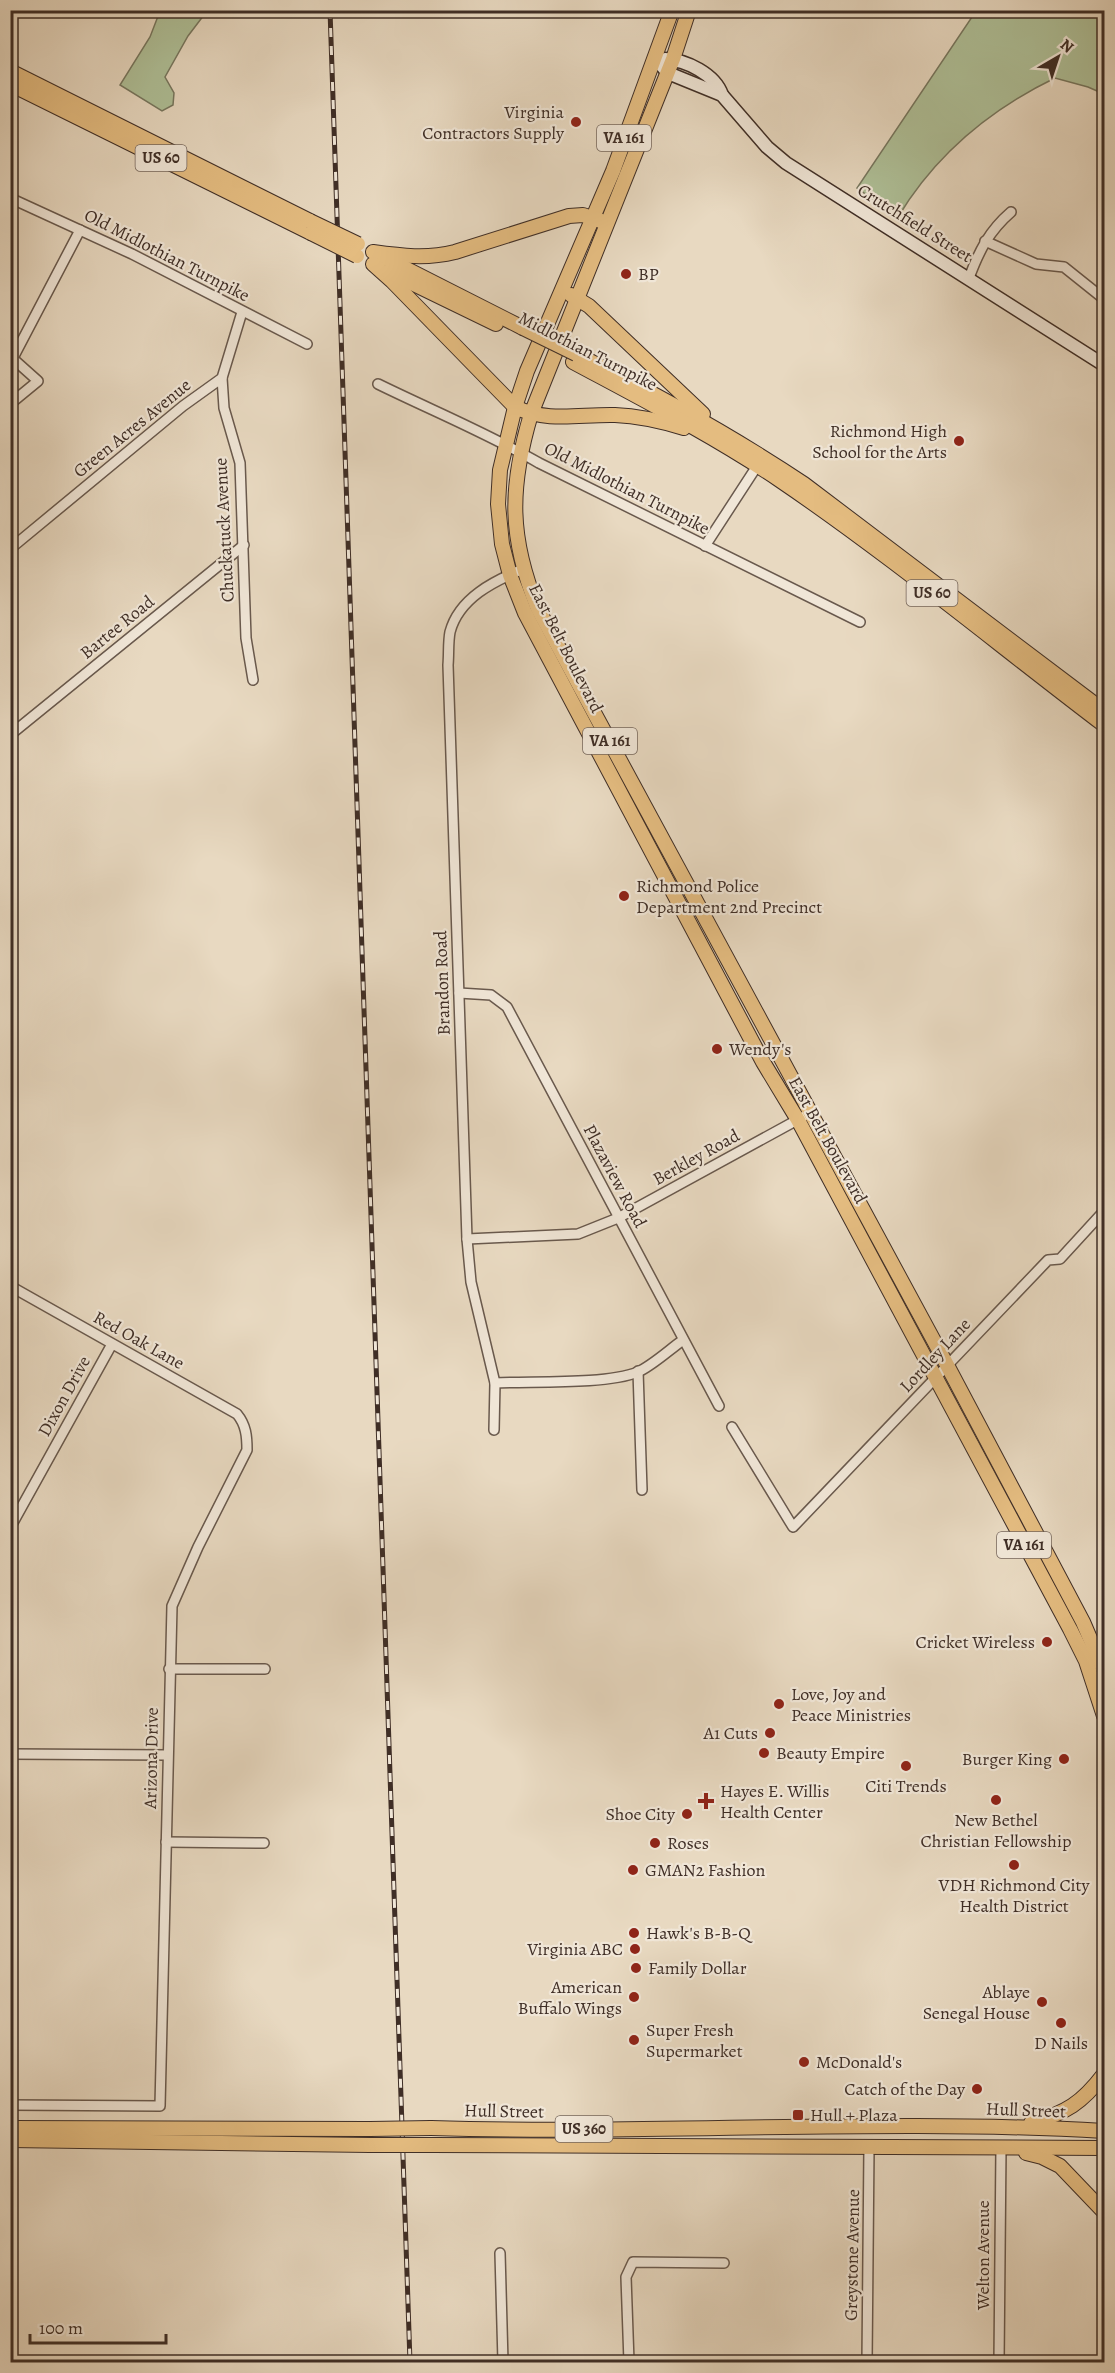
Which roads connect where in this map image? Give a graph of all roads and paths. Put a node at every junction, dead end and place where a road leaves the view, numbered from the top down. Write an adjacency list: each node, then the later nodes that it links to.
1 (672, 10): 3 (main road, VA 161)
2 (689, 10): 4 (main road, VA 161)
3 (655, 58): 4 (street, Crutchfield Street); 6 (street, Crutchfield Street); 11 (main road, VA 161)
4 (674, 59): 6 (main road, VA 161); 8 (street, Crutchfield Street)
5 (10, 71): 13 (main road, Midlothian Turnpike / US 60)
6 (668, 73): 8 (street, Crutchfield Street); 12 (main road, VA 161)
7 (10, 84): 13 (main road, Midlothian Turnpike / US 60)
8 (722, 94): 17 (street, Crutchfield Street)
9 (10, 198): 14 (street, Old Midlothian Turnpike)
10 (1011, 212): 15 (street)
11 (593, 218): 12 (main road); 16 (main road); 18 (main road, VA 161)
12 (608, 223): 19 (main road, VA 161)
13 (311, 227): 16 (main road, Midlothian Turnpike / US 60, bridge)
14 (80, 230): 21 (street, Old Midlothian Turnpike); 23 (street)
15 (985, 241): 17 (street); 20 (street)
16 (373, 258): 24 (main road, Midlothian Turnpike / US 60); 29 (main road)
17 (969, 278): 25 (street, Crutchfield Street)
18 (561, 291): 19 (main road); 29 (main road, East Belt Boulevard / VA 161)
19 (578, 298): 30 (main road, East Belt Boulevard / VA 161); 32 (main road)
20 (1104, 299)
21 (242, 312): 22 (street, Old Midlothian Turnpike); 26 (street)
22 (307, 344)
23 (12, 357): 28 (street)
24 (574, 358): 32 (main road, Midlothian Turnpike / US 60); 33 (main road, Midlothian Turnpike / US 60)
25 (1104, 365)
26 (222, 378): 37 (street, Chuckatuck Avenue); 39 (street, Green Acres Avenue)
27 (378, 384): 34 (street, Old Midlothian Turnpike)
28 (10, 404)
29 (515, 407): 30 (main road); 34 (main road, East Belt Boulevard / VA 161)
30 (531, 414): 31 (main road); 35 (main road, East Belt Boulevard / VA 161)
31 (555, 417): 33 (main road); 35 (main road)
32 (723, 432): 44 (main road, Midlothian Turnpike / US 60)
33 (706, 434): 36 (main road, Midlothian Turnpike / US 60)
34 (506, 444): 35 (street, Old Midlothian Turnpike); 41 (main road, East Belt Boulevard / VA 161)
35 (521, 447): 38 (street, Old Midlothian Turnpike); 40 (main road, East Belt Boulevard / VA 161)
36 (757, 466): 38 (street); 45 (main road, Midlothian Turnpike / US 60)
37 (244, 545): 43 (street, Chuckatuck Avenue); 46 (street, Bartee Road)
38 (705, 546): 42 (street, Old Midlothian Turnpike)
39 (10, 549)
40 (523, 569): 41 (street, Brandon Road); 48 (main road, East Belt Boulevard / VA 161)
41 (510, 575): 47 (street, Brandon Road); 48 (main road, East Belt Boulevard / VA 161)
42 (860, 622)
43 (253, 681)
44 (1104, 711)
45 (1104, 724)
46 (10, 735)
47 (459, 993): 50 (street, Plazaview Road); 51 (street, Brandon Road)
48 (804, 1116): 50 (street, Berkley Road); 55 (main road, East Belt Boulevard / VA 161); 57 (main road, East Belt Boulevard / VA 161)
49 (1104, 1211): 55 (street, Lordley Lane)
50 (618, 1218): 51 (street, Berkley Road); 53 (street, Plazaview Road)
51 (467, 1239): 58 (street, Brandon Road)
52 (10, 1287): 54 (street, Red Oak Lane)
53 (683, 1340): 56 (street); 59 (street, Plazaview Road)
54 (112, 1344): 61 (street, Red Oak Lane); 64 (street, Dixon Drive)
55 (947, 1365): 57 (street, Lordley Lane); 67 (main road, East Belt Boulevard / VA 161)
56 (638, 1371): 58 (street); 63 (street)
57 (936, 1378): 60 (street, Lordley Lane); 68 (main road, East Belt Boulevard / VA 161)
58 (495, 1383): 62 (street, Brandon Road)
59 (719, 1406)
60 (732, 1427)
61 (245, 1428): 65 (street, Arizona Drive)
62 (494, 1430)
63 (642, 1490)
64 (10, 1528)
65 (169, 1669): 66 (street); 70 (street, Arizona Drive)
66 (265, 1669)
67 (1104, 1671)
68 (1104, 1716)
69 (10, 1754): 70 (street)
70 (167, 1755): 71 (street, Arizona Drive)
71 (166, 1842): 72 (street); 74 (street, Arizona Drive)
72 (264, 1843)
73 (1104, 2074): 77 (main road)
74 (10, 2105)
75 (850, 2125): 76 (main road, Hull Street / US 360); 78 (main road, Hull Street / US 360, bridge); 81 (main road)
76 (897, 2126): 77 (main road, Hull Street / US 360); 82 (main road)
77 (1019, 2126): 79 (main road, Hull Street / US 360)
78 (10, 2128)
79 (1104, 2131)
80 (10, 2140): 81 (main road, Hull Street / US 360, bridge)
81 (824, 2147): 82 (main road, Hull Street / US 360)
82 (869, 2147): 83 (main road, Hull Street / US 360); 90 (street, Greystone Avenue)
83 (1000, 2147): 84 (main road, Hull Street / US 360); 85 (main road); 91 (street, Welton Avenue)
84 (1104, 2148)
85 (1104, 2212)
86 (500, 2253): 88 (street)
87 (724, 2264): 89 (street)
88 (503, 2362)
89 (629, 2362)
90 (867, 2362)
91 (999, 2362)

